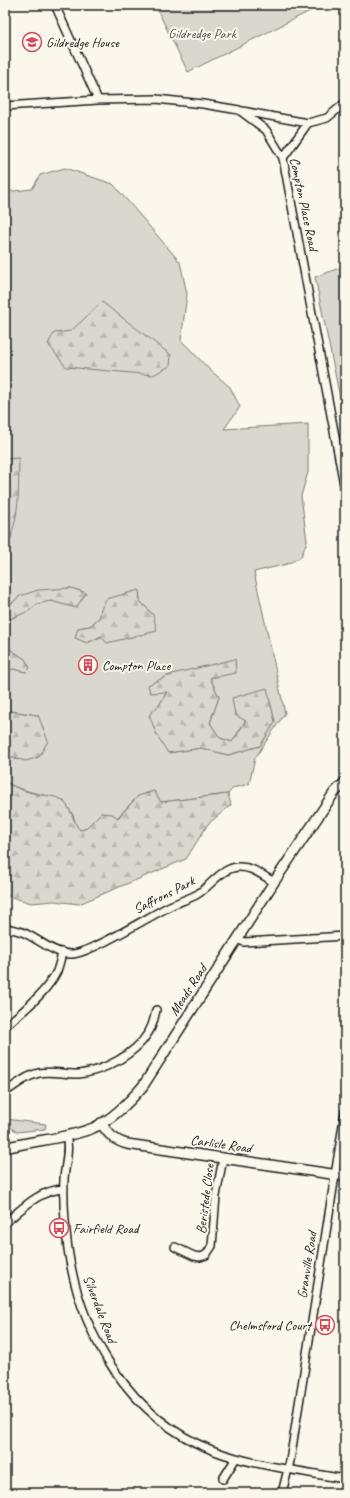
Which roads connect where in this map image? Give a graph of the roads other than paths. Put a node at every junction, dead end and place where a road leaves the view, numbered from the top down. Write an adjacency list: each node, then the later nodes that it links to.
1 (55, 5): 2 (street)
2 (98, 100): 4 (street, Compton Place Road); 5 (street, Compton Place Road)
3 (345, 103): 6 (street)
4 (5, 106)
5 (239, 110): 6 (street); 7 (street, Compton Place Road)
6 (308, 123): 7 (street)
7 (283, 158): 8 (street, Compton Place Road)
8 (345, 490)
9 (345, 782): 10 (street, Meads Road)
10 (274, 882): 13 (street, Meads Road); 14 (street, Saffrons Park)
11 (5, 929): 14 (street, Saffrons Park)
12 (345, 936): 13 (street)
13 (238, 939): 19 (street, Meads Road)
14 (62, 952): 16 (street)
15 (156, 1010): 17 (street)
16 (5, 1026)
17 (5, 1092)
18 (345, 1112): 23 (street, Granville Road)
19 (101, 1123): 20 (street, Meads Road); 22 (street, Carlisle Road)
20 (66, 1135): 21 (street, Meads Road); 25 (street, Silverdale Road)
21 (6, 1144)
22 (223, 1158): 23 (street, Carlisle Road); 27 (street, Beristede Close)
23 (334, 1174): 24 (street, Carlisle Road); 29 (street, Granville Road)
24 (345, 1176)
25 (64, 1190): 26 (street); 28 (street, Silverdale Road)
26 (5, 1223)
27 (175, 1247)
28 (236, 1458): 29 (street, Silverdale Road); 31 (street)
29 (288, 1468): 30 (street, Silverdale Road); 32 (street, Granville Road)
30 (345, 1479)
31 (223, 1480)
32 (282, 1493)

